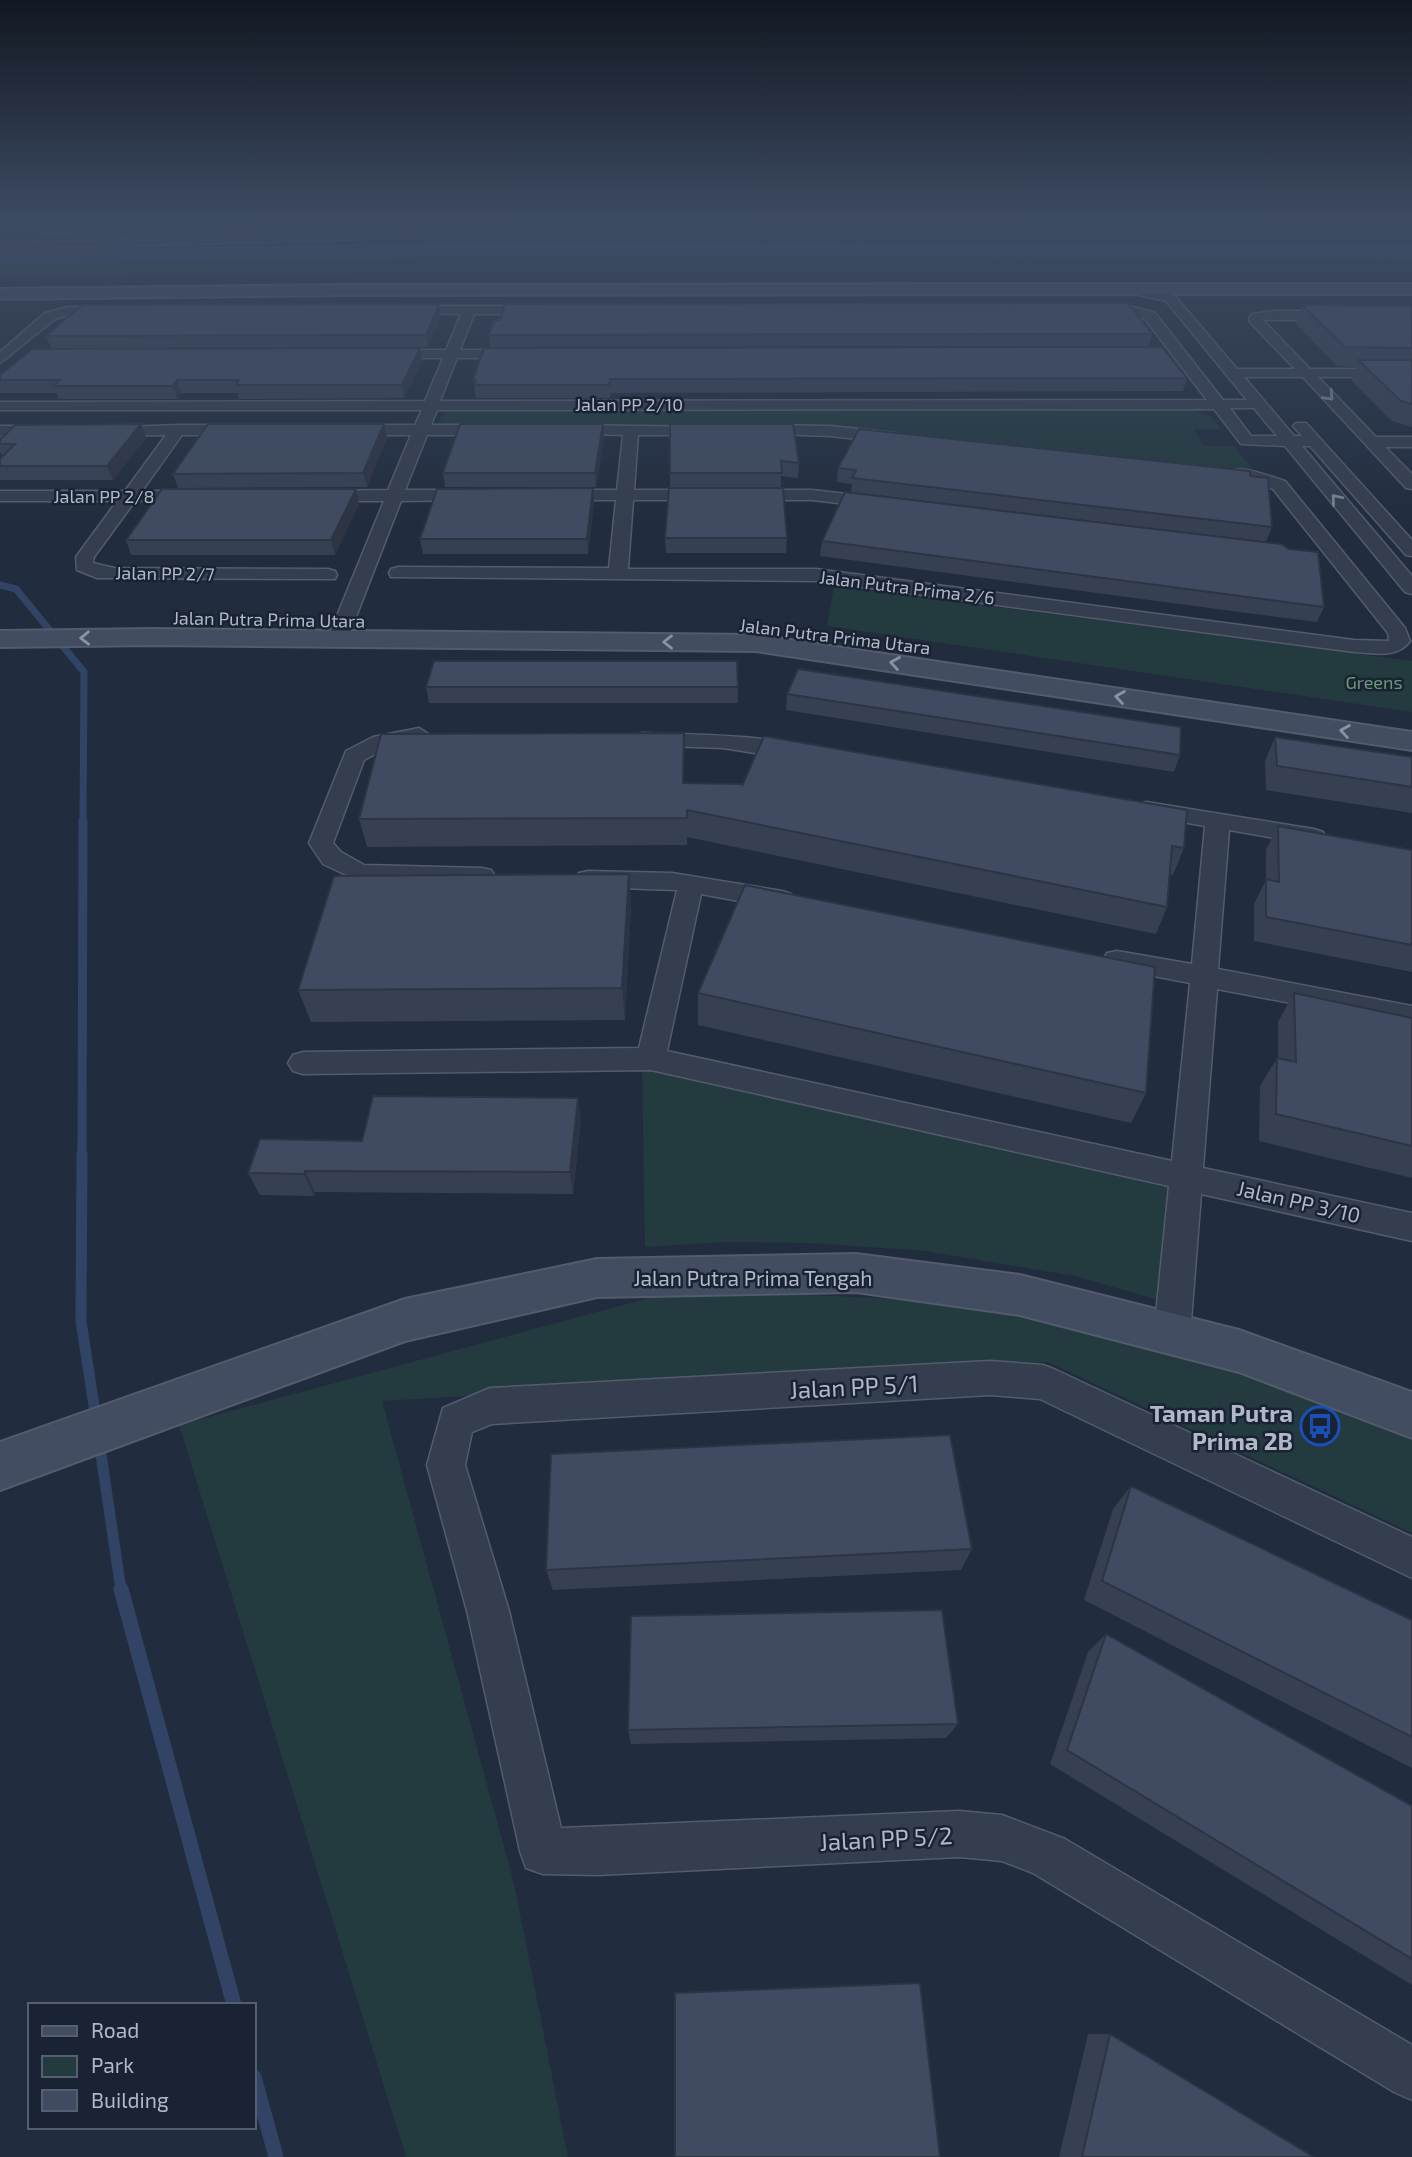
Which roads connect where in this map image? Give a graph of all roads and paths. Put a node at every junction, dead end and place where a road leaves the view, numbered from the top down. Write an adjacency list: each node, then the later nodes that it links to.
1 (42, 323): 11 (street)
2 (464, 323): 8 (street)
3 (1154, 323): 17 (street)
4 (1190, 323): 12 (street)
5 (1259, 323): 14 (street)
6 (1238, 352): 13 (street)
7 (368, 354): 8 (street)
8 (452, 354): 9 (street); 19 (street)
9 (536, 354)
10 (33, 355): 11 (street)
11 (3, 357)
12 (1232, 373): 13 (street); 18 (street)
13 (1256, 373): 14 (street); 16 (street)
14 (1307, 373): 15 (street); 33 (street, one-way to 33)
15 (1412, 373)
16 (1273, 393)
17 (1219, 404): 18 (street, Jalan PP 2/10); 19 (street, Jalan PP 2/10); 31 (street)
18 (1258, 404): 31 (street)
19 (431, 405): 20 (street, Jalan PP 2/10); 25 (street)
20 (0, 406)
21 (1290, 412): 32 (street)
22 (178, 430): 23 (street); 29 (street); 41 (street, Jalan PP 2/7)
23 (259, 430)
24 (327, 430): 25 (street)
25 (422, 430): 26 (street); 44 (street)
26 (519, 430)
27 (547, 430): 28 (street)
28 (631, 430): 30 (street); 39 (street)
29 (0, 431)
30 (913, 440)
31 (1288, 441): 32 (street); 46 (street, one-way to 31)
32 (1315, 441): 47 (street)
33 (1372, 442): 34 (street); 36 (street)
34 (1412, 442)
35 (1219, 473): 51 (street)
36 (1412, 484)
37 (489, 495): 44 (street)
38 (530, 495): 39 (street)
39 (625, 495): 45 (street); 53 (street)
40 (0, 496): 41 (street, Jalan PP 2/8)
41 (131, 496): 42 (street, Jalan PP 2/8); 54 (street, Jalan PP 2/7)
42 (214, 496)
43 (298, 496): 44 (street)
44 (395, 496): 57 (street)
45 (904, 506)
46 (1368, 536): 47 (street); 49 (street)
47 (1405, 536): 48 (street)
48 (1412, 553): 49 (street)
49 (1383, 554): 55 (street)
50 (1312, 555): 51 (street)
51 (1339, 558): 53 (street, Jalan Putra Prima 2/6)
52 (398, 573): 53 (street, Jalan Putra Prima 2/6)
53 (618, 573)
54 (328, 575)
55 (1412, 588)
56 (7, 629): 57 (main road, Jalan Putra Prima Utara, one-way to 56); 57 (main road, Jalan Putra Prima Utara)
57 (341, 630): 58 (main road, Jalan Putra Prima Utara); 61 (main road, Jalan Putra Prima Utara, one-way to 57)
58 (1412, 719)
59 (437, 735): 66 (street)
60 (627, 739): 62 (street)
61 (1412, 741)
62 (818, 755)
63 (1124, 805): 64 (street)
64 (1218, 821): 65 (street); 71 (street)
65 (1331, 839)
66 (509, 877)
67 (564, 878): 68 (street)
68 (691, 884): 69 (street); 73 (street)
69 (808, 904)
70 (1097, 957): 71 (street)
71 (1203, 977): 72 (street); 75 (street)
72 (1412, 1016)
73 (651, 1059): 74 (street, Jalan PP 3/10); 75 (street, Jalan PP 3/10)
74 (303, 1063)
75 (1185, 1175): 76 (street, Jalan PP 3/10); 77 (street)
76 (1412, 1227)
77 (1172, 1334): 78 (main road, Jalan Putra Prima Tengah); 79 (main road, Jalan Putra Prima Tengah)
78 (1412, 1415)
79 (0, 1466)
80 (1412, 1558): 81 (street, Jalan PP 5/1)
81 (488, 1611): 82 (street, Jalan PP 5/2)
82 (1412, 2074)

